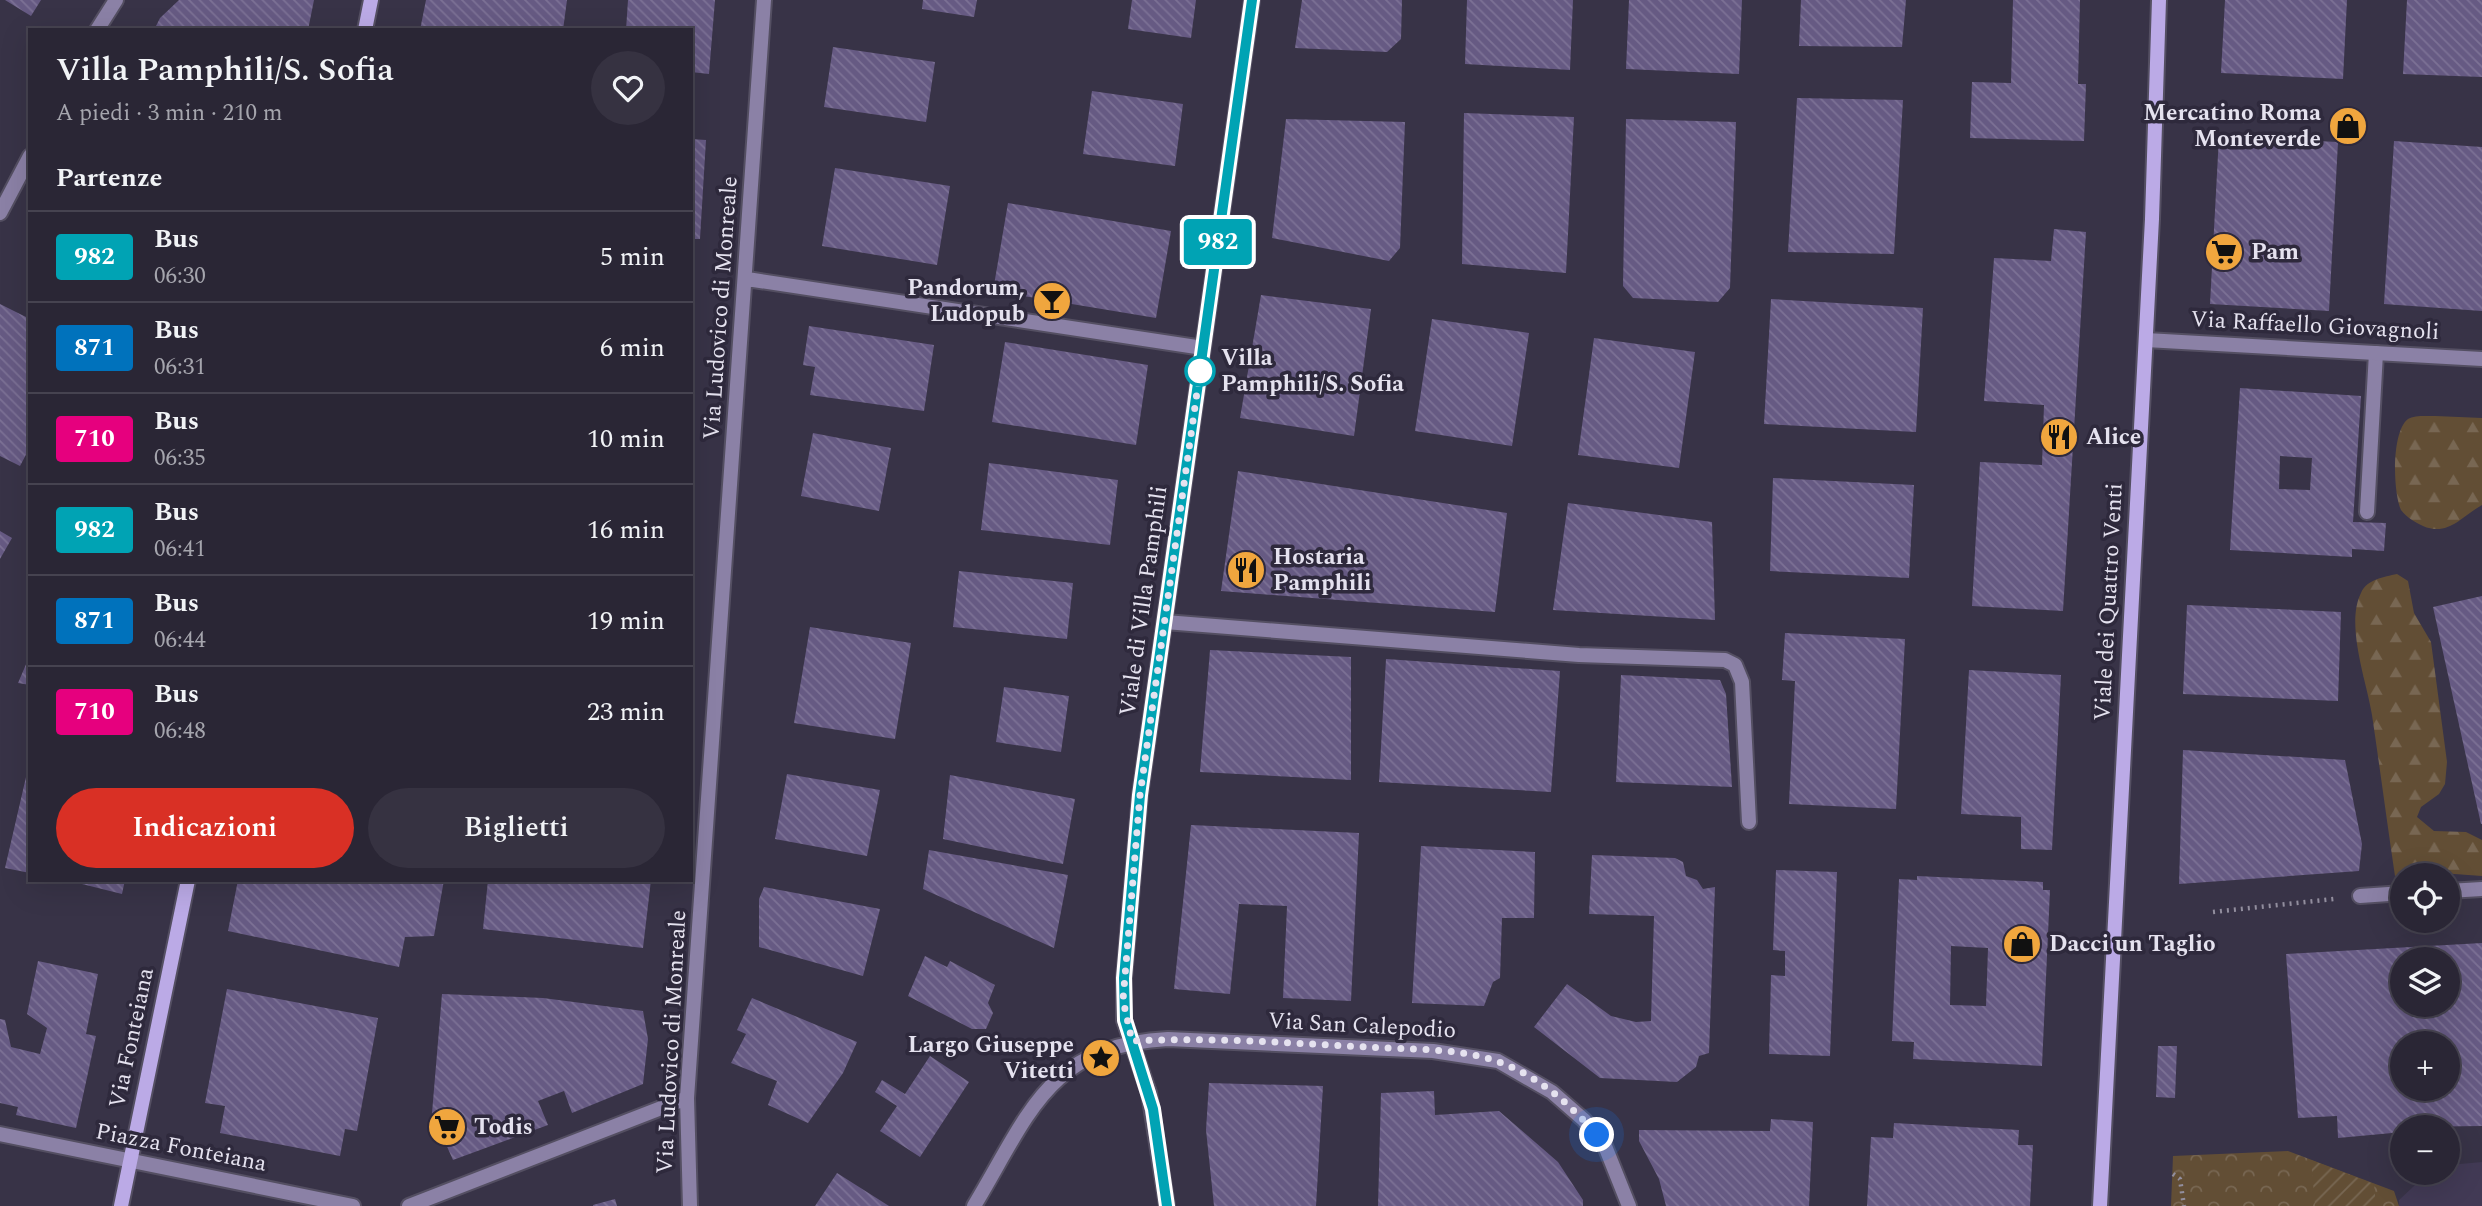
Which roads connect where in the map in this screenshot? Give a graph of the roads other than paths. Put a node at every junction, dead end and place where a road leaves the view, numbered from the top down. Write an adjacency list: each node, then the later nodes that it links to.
1 (116, 0): 6 (street)
2 (371, 0): 7 (street)
3 (764, 0): 10 (street, Via Ludovico di Monreale)
4 (1252, 0): 12 (street, Viale di Villa Pamphili)
5 (2159, 0): 11 (street, Viale dei Quattro Venti)
6 (98, 28)
7 (365, 28)
8 (28, 160): 9 (street)
9 (0, 213)
10 (747, 279): 12 (street); 24 (street, Via Ludovico di Monreale)
11 (2146, 340): 13 (street, Via Raffaello Giovagnoli); 34 (street, Viale dei Quattro Venti)
12 (1203, 348): 16 (street, Viale di Villa Pamphili)
13 (2376, 353): 14 (street, Via Raffaello Giovagnoli); 15 (street)
14 (2482, 359)
15 (2367, 512)
16 (1165, 622): 17 (street); 23 (street, Viale di Villa Pamphili)
17 (1749, 822)
18 (188, 882): 26 (street, Via Fonteiana)
19 (2482, 889): 20 (street)
20 (2460, 890)
21 (2390, 894): 22 (street)
22 (2360, 896)
23 (1132, 1041): 31 (street); 32 (street, Viale di Villa Pamphili); 33 (street, Via San Calepodio)
24 (687, 1098): 29 (street); 30 (street, Via Ludovico di Monreale)
25 (0, 1134): 26 (street, Piazza Fonteiana)
26 (130, 1160): 27 (street, Via Fonteiana); 28 (street, Piazza Fonteiana)
27 (121, 1206)
28 (354, 1206)
29 (409, 1206)
30 (690, 1206)
31 (974, 1206)
32 (1167, 1206)
33 (1629, 1206)
34 (2100, 1206)

